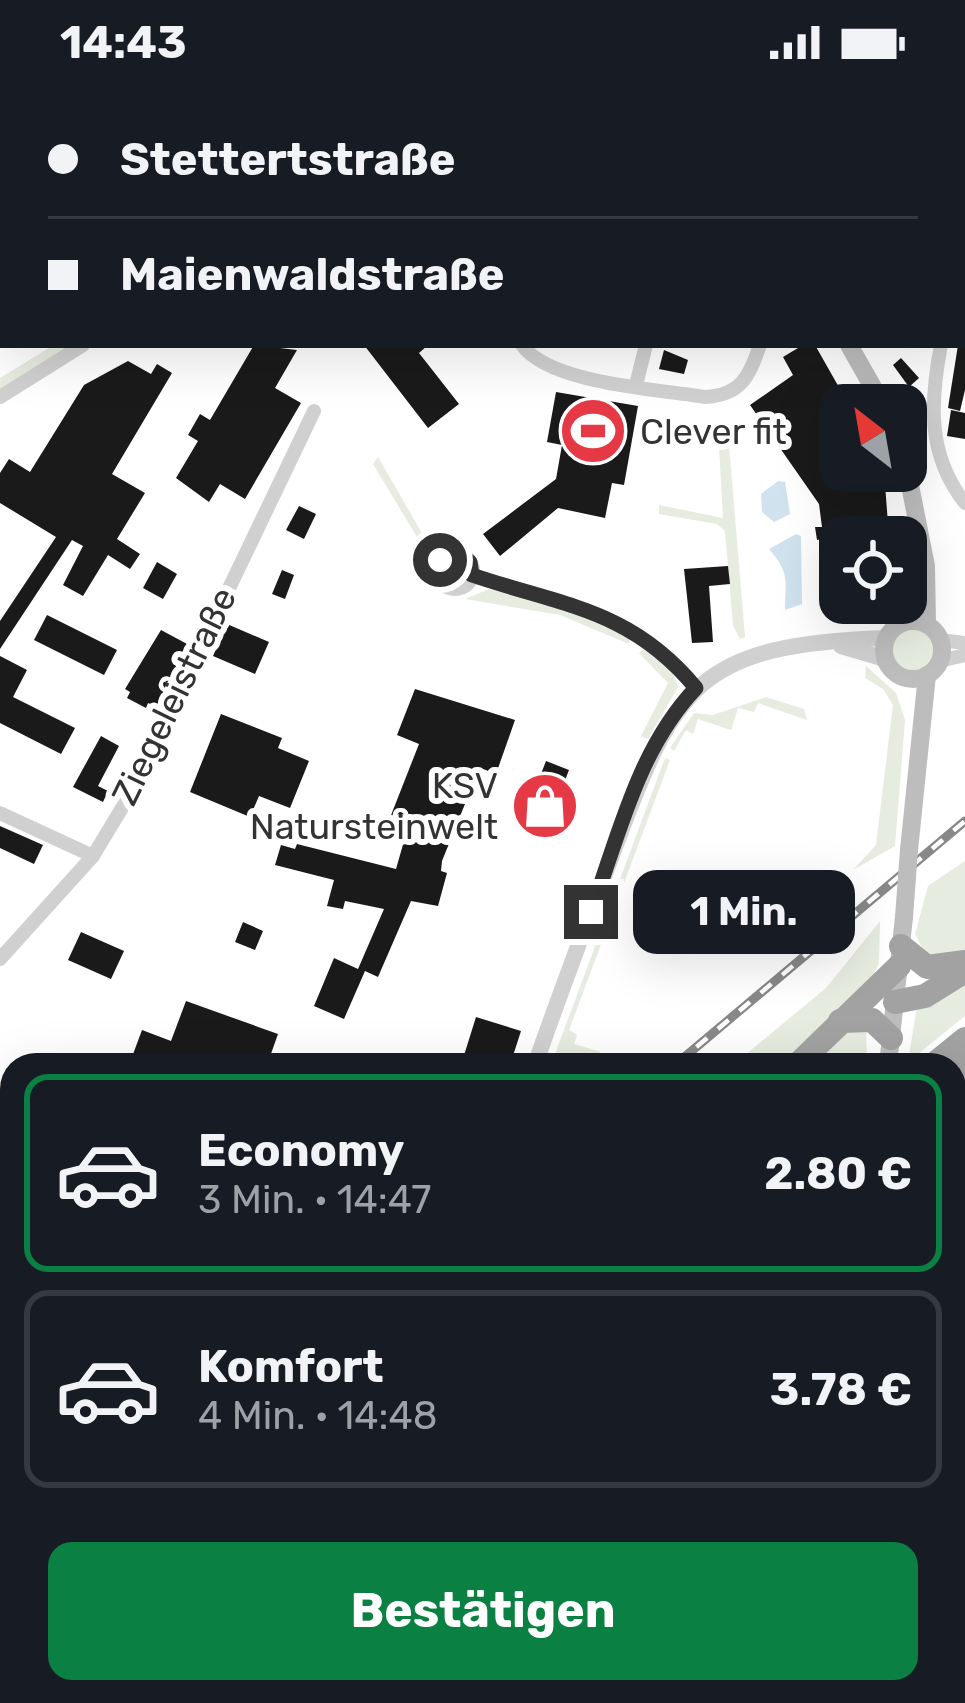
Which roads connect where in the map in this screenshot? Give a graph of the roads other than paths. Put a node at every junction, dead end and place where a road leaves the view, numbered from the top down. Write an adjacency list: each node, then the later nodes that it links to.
1 (78, 348): 9 (street)
2 (525, 348): 8 (street)
3 (645, 348): 8 (street)
4 (759, 348): 8 (street)
5 (851, 348): 7 (main road)
6 (941, 348): 11 (street)
7 (871, 384)
8 (636, 385)
9 (0, 397)
10 (314, 411): 22 (street, Ziegeleistraße)
11 (965, 503)
12 (472, 575): 20 (street)
13 (916, 624): 17 (main road)
14 (918, 624): 15 (main road)
15 (940, 640): 16 (street); 19 (main road)
16 (965, 643)
17 (885, 648): 19 (main road); 20 (street)
18 (965, 656): 19 (street)
19 (925, 672): 23 (main road, bridge)
20 (696, 688): 29 (street)
21 (0, 813): 22 (street)
22 (93, 856): 24 (street, Ziegeleistraße)
23 (900, 956): 25 (highway); 26 (main road); 27 (highway)
24 (0, 959)
25 (965, 967): 26 (highway)
26 (895, 1002): 28 (main road)
27 (840, 1021): 28 (highway); 30 (highway)
28 (890, 1049)
29 (539, 1053)
30 (809, 1053)

